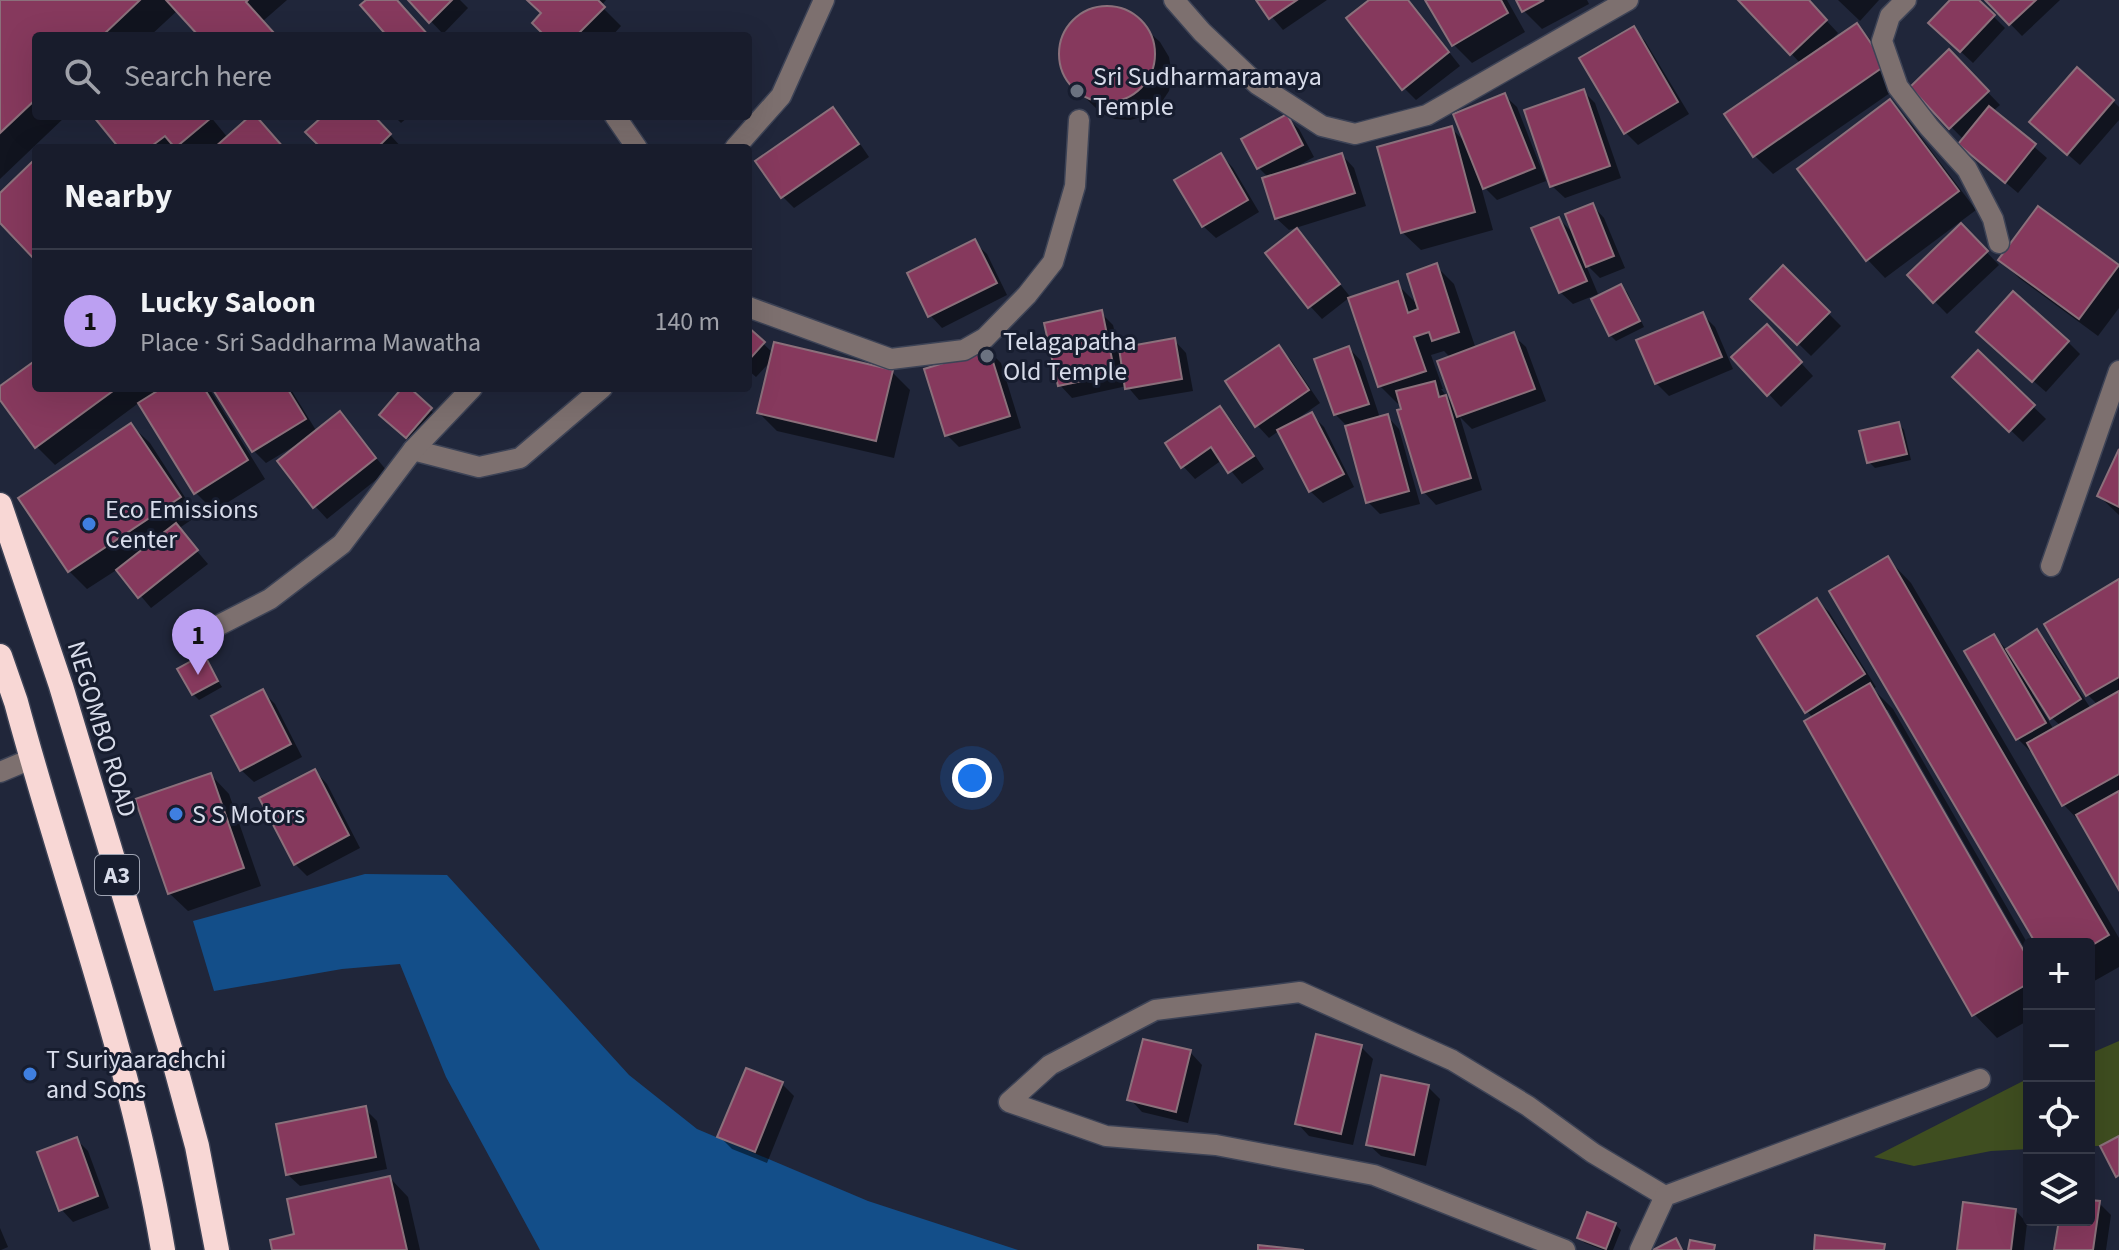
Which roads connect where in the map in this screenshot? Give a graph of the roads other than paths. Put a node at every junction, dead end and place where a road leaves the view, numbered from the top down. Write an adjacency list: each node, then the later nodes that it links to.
1 (824, 0): 8 (street)
2 (1174, 0): 3 (street)
3 (1628, 0)
4 (1906, 0): 9 (street)
5 (618, 120): 7 (street)
6 (1079, 120): 10 (street)
7 (634, 144)
8 (739, 144)
9 (1999, 243)
10 (752, 308)
11 (2119, 371): 16 (street)
12 (468, 392): 14 (street)
13 (597, 392): 14 (street)
14 (413, 450): 17 (street)
15 (0, 505): 24 (highway, NEGOMBO ROAD / A3)
16 (2051, 566)
17 (194, 638)
18 (0, 656): 19 (highway, A3)
19 (31, 759): 20 (street); 23 (highway, A3)
20 (0, 772)
21 (1980, 1079): 22 (street)
22 (1665, 1196): 25 (street); 26 (street)
23 (163, 1250)
24 (217, 1250)
25 (1565, 1250)
26 (1640, 1250)

